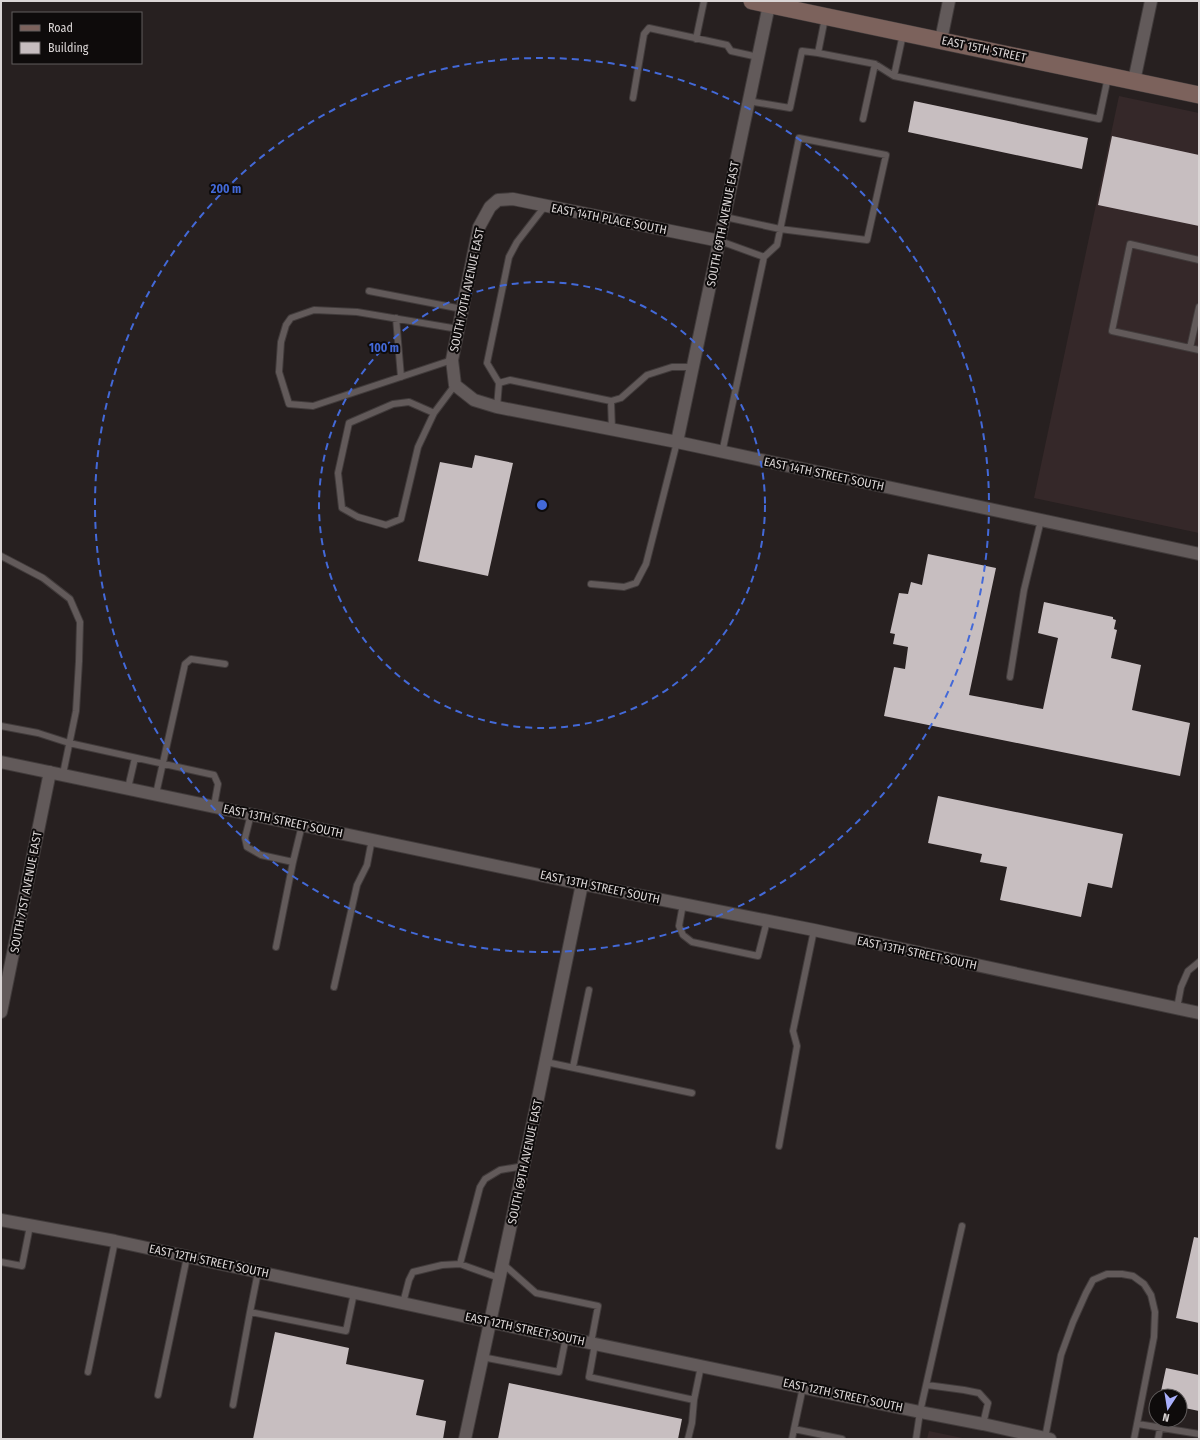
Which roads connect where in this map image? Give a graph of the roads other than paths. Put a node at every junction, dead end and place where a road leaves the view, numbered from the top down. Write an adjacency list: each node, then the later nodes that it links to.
1 (704, 1): 8 (lane)
2 (752, 1): 5 (main road, EAST 15TH STREET)
3 (949, 1): 9 (street)
4 (1151, 1): 15 (street)
5 (769, 5): 6 (main road, EAST 15TH STREET); 11 (street, SOUTH 69TH AVENUE EAST)
6 (825, 16): 7 (main road, EAST 15TH STREET); 10 (lane)
7 (903, 32): 9 (main road, EAST 15TH STREET); 14 (lane)
8 (696, 38): 11 (lane); 17 (lane)
9 (941, 40): 13 (main road, EAST 15TH STREET)
10 (818, 54): 12 (lane); 18 (lane)
11 (758, 57): 18 (street, SOUTH 69TH AVENUE EAST)
12 (875, 64): 14 (lane); 19 (lane)
13 (1108, 75): 14 (lane); 15 (main road, EAST 15TH STREET)
14 (894, 76)
15 (1134, 81): 16 (main road, EAST 15TH STREET)
16 (1199, 95)
17 (633, 98)
18 (748, 101): 22 (street, SOUTH 69TH AVENUE EAST)
19 (863, 119)
20 (498, 200): 21 (street, EAST 14TH PLACE SOUTH); 29 (street, SOUTH 70TH AVENUE EAST)
21 (545, 206): 24 (street, EAST 14TH PLACE SOUTH); 37 (lane)
22 (725, 217): 23 (lane); 24 (street, SOUTH 69TH AVENUE EAST)
23 (780, 229): 23 (lane); 25 (lane)
24 (720, 241): 25 (lane); 35 (street, SOUTH 69TH AVENUE EAST)
25 (764, 257): 44 (lane)
26 (1199, 260): 32 (lane)
27 (369, 291): 29 (lane)
28 (1199, 307): 32 (lane)
29 (462, 309): 31 (street, SOUTH 70TH AVENUE EAST)
30 (396, 318): 31 (lane); 36 (lane); 36 (lane)
31 (458, 329): 34 (street, SOUTH 70TH AVENUE EAST)
32 (1190, 348): 33 (lane)
33 (1199, 350)
34 (452, 360): 36 (lane); 38 (street, SOUTH 70TH AVENUE EAST)
35 (694, 368): 39 (lane); 43 (street, SOUTH 69TH AVENUE EAST)
36 (401, 377)
37 (499, 383): 39 (lane); 40 (lane)
38 (455, 385): 40 (street, EAST 14TH STREET SOUTH); 41 (lane)
39 (611, 401): 42 (lane)
40 (497, 406): 42 (street, EAST 14TH STREET SOUTH)
41 (434, 413): 41 (lane)
42 (612, 430): 43 (street, EAST 14TH STREET SOUTH)
43 (677, 442): 44 (street, EAST 14TH STREET SOUTH); 48 (lane)
44 (722, 453): 45 (street, EAST 14TH STREET SOUTH)
45 (1041, 520): 46 (street, EAST 14TH STREET SOUTH); 50 (lane)
46 (1199, 554)
47 (1, 556): 52 (lane)
48 (591, 584)
49 (225, 664): 55 (lane)
50 (1010, 677)
51 (1, 726): 52 (lane)
52 (69, 743): 53 (lane); 57 (lane)
53 (135, 758): 55 (lane); 58 (lane)
54 (1, 762): 56 (street, EAST 13TH STREET SOUTH)
55 (163, 764): 59 (lane); 60 (lane)
56 (50, 772): 57 (street, EAST 13TH STREET SOUTH); 74 (street, SOUTH 71ST AVENUE EAST)
57 (63, 774): 58 (street, EAST 13TH STREET SOUTH)
58 (128, 788): 59 (street, EAST 13TH STREET SOUTH)
59 (156, 794): 60 (street, EAST 13TH STREET SOUTH)
60 (214, 806): 61 (street, EAST 13TH STREET SOUTH)
61 (251, 814): 62 (street, EAST 13TH STREET SOUTH); 64 (lane)
62 (302, 825): 63 (street, EAST 13TH STREET SOUTH); 64 (lane)
63 (372, 839): 65 (street, EAST 13TH STREET SOUTH); 71 (lane)
64 (293, 862): 69 (lane)
65 (582, 884): 66 (street, EAST 13TH STREET SOUTH); 76 (street, SOUTH 69TH AVENUE EAST)
66 (683, 904): 67 (street, EAST 13TH STREET SOUTH); 67 (lane)
67 (767, 921): 68 (street, EAST 13TH STREET SOUTH)
68 (814, 930): 73 (street, EAST 13TH STREET SOUTH); 79 (lane)
69 (276, 947)
70 (1199, 962): 73 (lane)
71 (334, 987)
72 (589, 990): 77 (lane)
73 (1177, 1008): 75 (street, EAST 13TH STREET SOUTH)
74 (1, 1012)
75 (1199, 1013)
76 (546, 1062): 77 (lane); 80 (street, SOUTH 69TH AVENUE EAST)
77 (573, 1067): 78 (lane)
78 (692, 1093)
79 (779, 1146)
80 (524, 1166): 87 (street, SOUTH 69TH AVENUE EAST); 88 (lane)
81 (1, 1220): 82 (street, EAST 12TH STREET SOUTH)
82 (30, 1226): 84 (street, EAST 12TH STREET SOUTH); 86 (lane)
83 (962, 1226): 100 (lane)
84 (115, 1241): 85 (street, EAST 12TH STREET SOUTH); 99 (lane)
85 (187, 1257): 89 (street, EAST 12TH STREET SOUTH); 102 (lane)
86 (1, 1262)
87 (502, 1263): 90 (street, SOUTH 69TH AVENUE EAST); 96 (lane)
88 (460, 1264): 90 (lane); 92 (lane)
89 (258, 1272): 91 (street, EAST 12TH STREET SOUTH); 93 (lane)
90 (499, 1278): 94 (street, SOUTH 69TH AVENUE EAST)
91 (354, 1293): 92 (street, EAST 12TH STREET SOUTH); 93 (lane)
92 (403, 1303): 94 (street, EAST 12TH STREET SOUTH)
93 (250, 1312): 104 (lane)
94 (490, 1322): 95 (street, EAST 12TH STREET SOUTH); 97 (street, SOUTH 69TH AVENUE EAST)
95 (566, 1338): 96 (street, EAST 12TH STREET SOUTH); 97 (lane)
96 (593, 1343): 98 (street, EAST 12TH STREET SOUTH); 103 (lane)
97 (482, 1357): 112 (street, SOUTH 69TH AVENUE EAST)
98 (701, 1366): 101 (street, EAST 12TH STREET SOUTH); 103 (lane)
99 (88, 1372)
100 (927, 1385): 105 (lane); 106 (lane)
101 (803, 1387): 105 (street, EAST 12TH STREET SOUTH); 108 (lane)
102 (158, 1395)
103 (694, 1400): 113 (lane)
104 (233, 1405)
105 (920, 1412): 106 (street, EAST 12TH STREET SOUTH); 116 (lane)
106 (984, 1424): 111 (street, EAST 12TH STREET SOUTH)
107 (1138, 1424): 109 (lane); 111 (lane); 117 (lane)
108 (794, 1428): 114 (lane); 115 (lane)
109 (1160, 1429): 110 (lane); 118 (lane)
110 (1199, 1434)
111 (1047, 1438)
112 (465, 1439)
113 (688, 1439)
114 (792, 1439)
115 (842, 1439)
116 (916, 1439)
117 (1134, 1439)
118 (1158, 1439)

